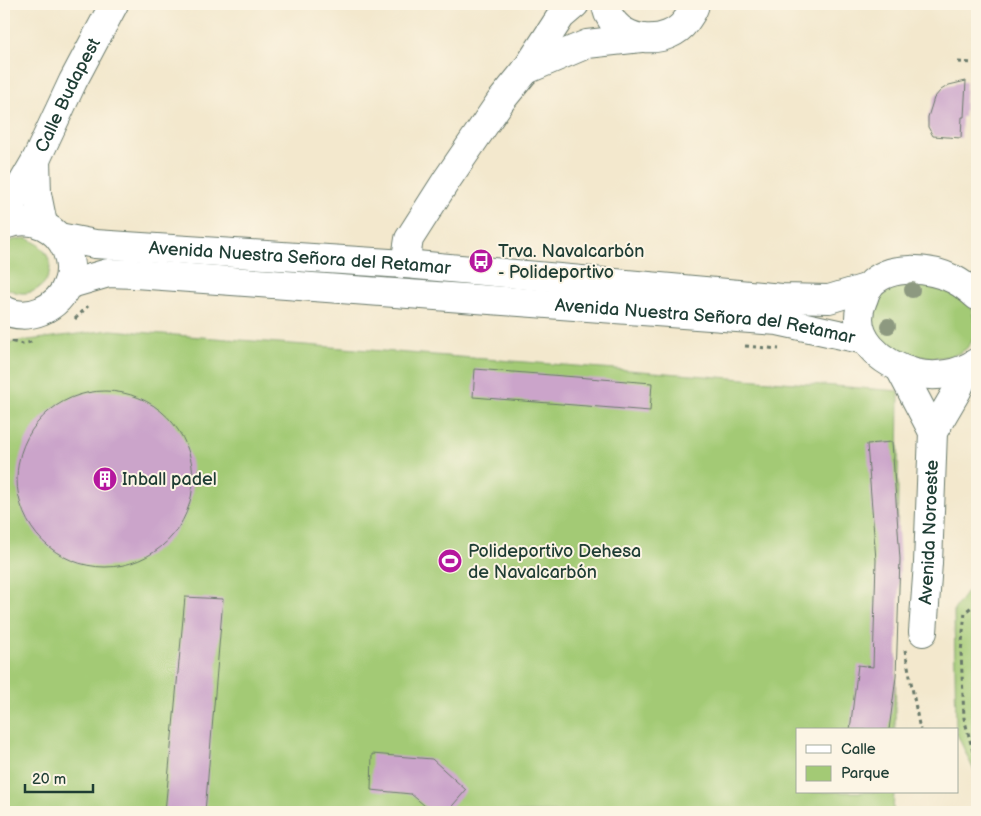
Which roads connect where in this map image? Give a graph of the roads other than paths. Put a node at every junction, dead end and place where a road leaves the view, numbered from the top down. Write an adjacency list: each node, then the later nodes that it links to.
1 (114, 4): 7 (street, Calle Budapest)
2 (575, 4): 6 (street)
3 (605, 4): 5 (street)
4 (695, 4): 5 (street)
5 (641, 38): 6 (street)
6 (526, 70): 10 (street)
7 (36, 160): 8 (street, Calle Budapest); 9 (street, Calle Budapest)
8 (4, 223): 9 (street, Avenida Nuestra Señora del Retamar)
9 (51, 230): 10 (street, Avenida Nuestra Señora del Retamar); 11 (street, Calle Budapest)
10 (405, 264): 12 (street, Avenida Nuestra Señora del Retamar)
11 (67, 285): 14 (street); 15 (street, Avenida Nuestra Señora del Retamar)
12 (868, 286): 13 (street, Avenida Nuestra Señora del Retamar); 15 (street)
13 (977, 296)
14 (5, 318)
15 (865, 340): 17 (street)
16 (973, 367): 17 (street); 18 (street, Avenida Noroeste)
17 (900, 369): 18 (street, Avenida Noroeste)
18 (933, 432): 19 (street, Avenida Noroeste)
19 (914, 637)

